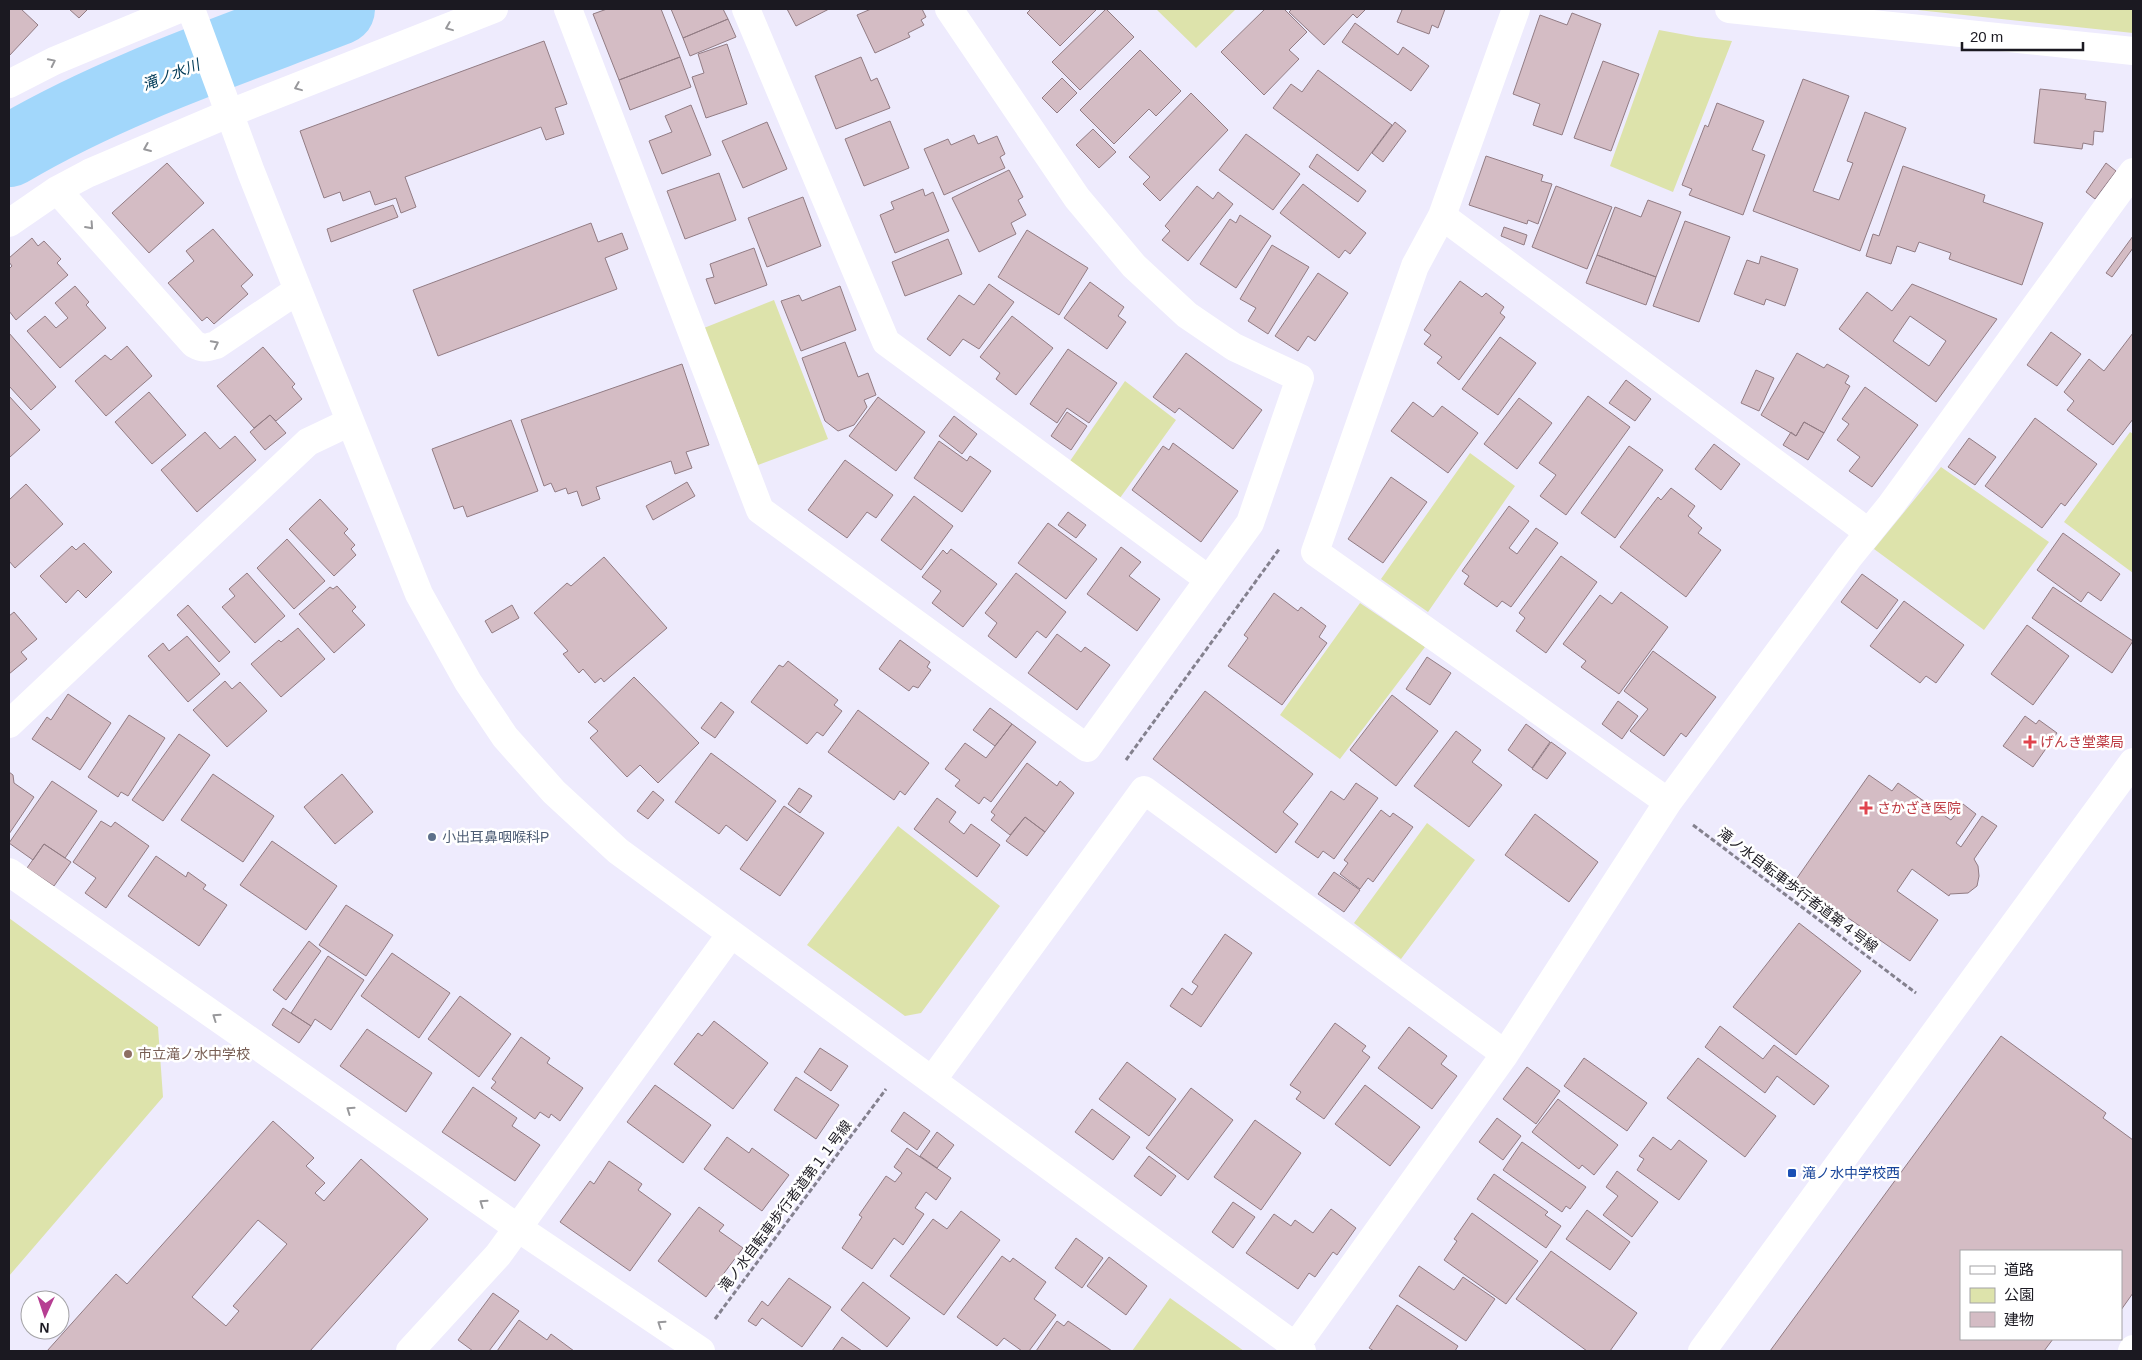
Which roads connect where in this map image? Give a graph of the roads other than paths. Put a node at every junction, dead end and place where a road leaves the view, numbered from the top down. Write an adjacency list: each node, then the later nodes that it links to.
1 (179, 9): 10 (street, one-way to 1)
2 (190, 9): 11 (street)
3 (494, 9): 11 (street, one-way to 11)
4 (568, 9): 19 (street)
5 (746, 9): 19 (street)
6 (949, 9): 19 (street)
7 (1516, 9): 14 (street)
8 (1728, 9): 9 (street)
9 (2133, 51)
10 (9, 84)
11 (230, 113): 13 (street, one-way to 13); 16 (street)
12 (2133, 172): 18 (street)
13 (57, 190): 15 (street); 16 (street, one-way to 16)
14 (1442, 216): 18 (street); 22 (street)
15 (9, 223)
16 (298, 290): 17 (street)
17 (350, 422): 20 (street); 24 (street)
18 (1868, 532): 22 (street)
19 (1208, 579)
20 (9, 724)
21 (2133, 762): 31 (street)
22 (1668, 802): 25 (street)
23 (9, 872): 27 (street, one-way to 23)
24 (731, 934): 26 (street); 27 (street)
25 (1505, 1054): 26 (street); 28 (street)
26 (933, 1079): 28 (street)
27 (518, 1228): 29 (street); 30 (street, one-way to 27)
28 (1299, 1349)
29 (410, 1351)
30 (701, 1351)
31 (1702, 1351)

